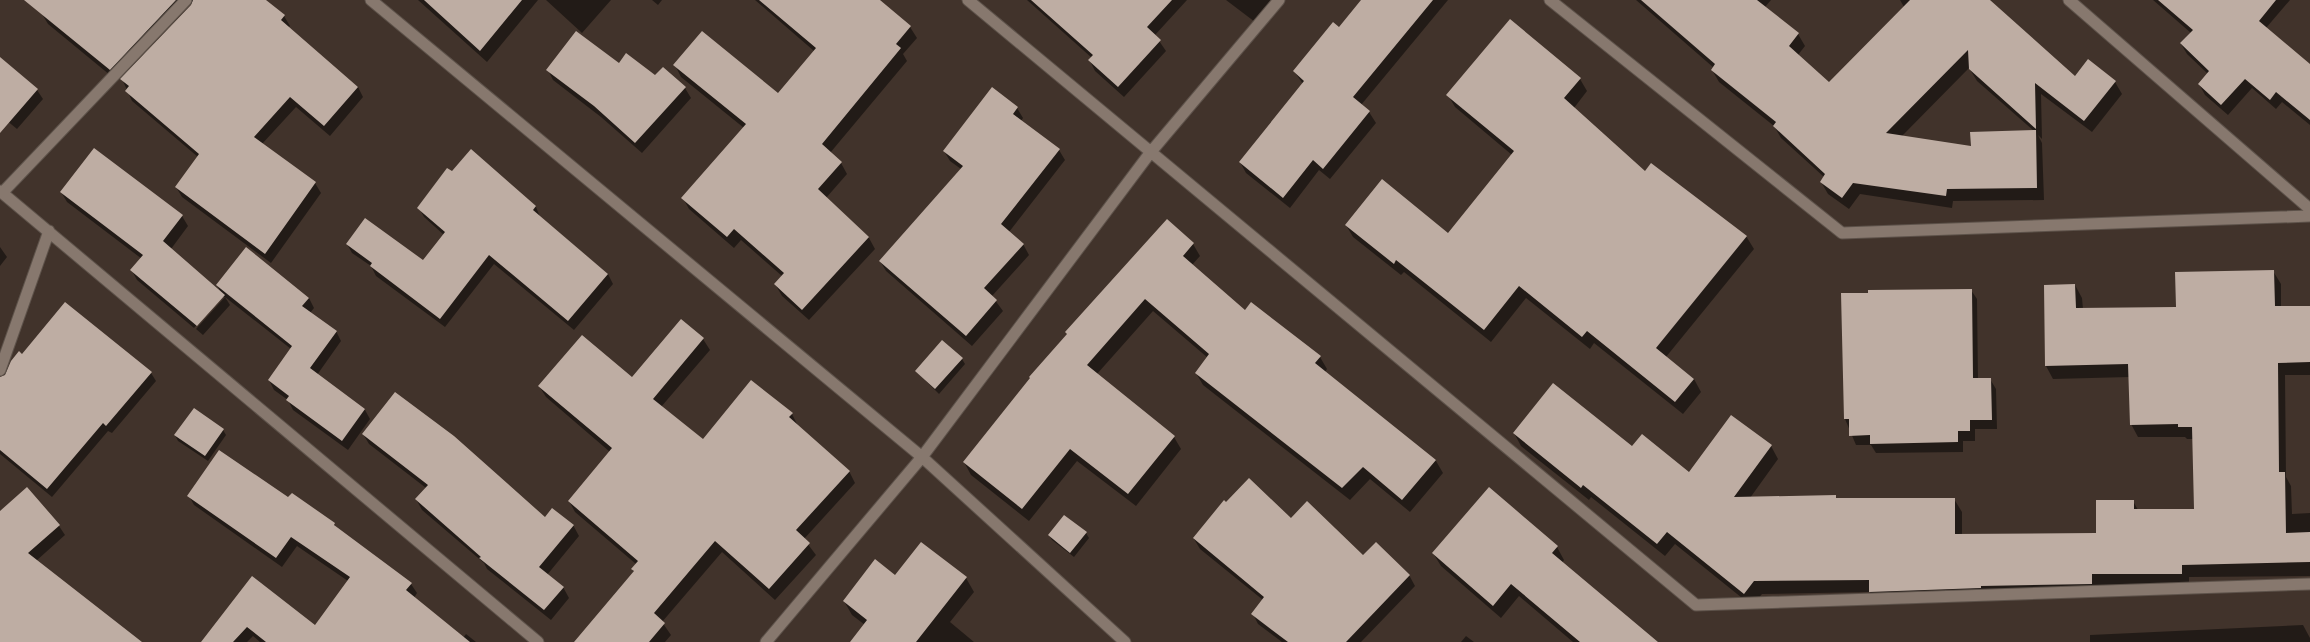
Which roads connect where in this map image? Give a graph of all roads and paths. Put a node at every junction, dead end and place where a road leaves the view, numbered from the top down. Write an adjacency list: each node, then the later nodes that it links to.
1 (186, 0): 8 (street)
2 (371, 0): 13 (street)
3 (968, 0): 7 (street)
4 (1279, 0): 7 (street)
5 (1550, 0): 10 (street)
6 (2069, 0): 9 (street)
7 (1150, 153): 13 (street); 14 (street)
8 (1, 192): 11 (street)
9 (2310, 209)
10 (2310, 216)
11 (50, 231): 12 (street); 15 (street)
12 (0, 370)
13 (922, 457): 16 (street); 17 (street)
14 (2310, 584)
15 (538, 642)
16 (766, 642)
17 (1125, 642)

